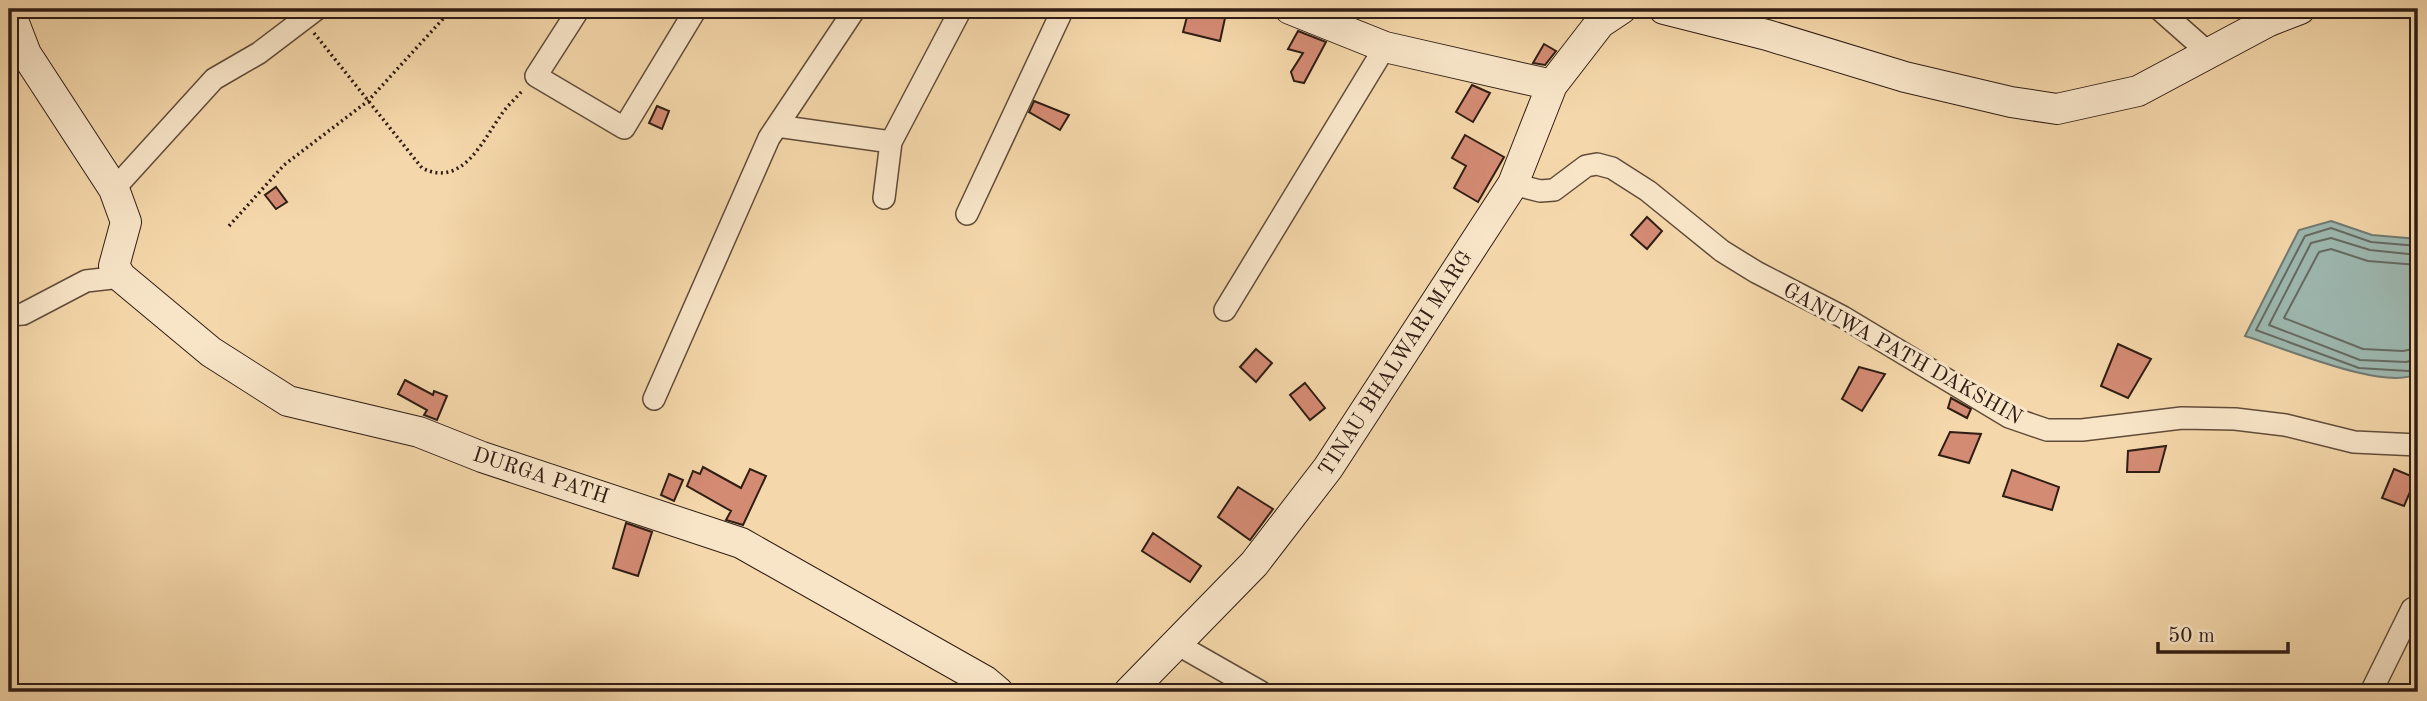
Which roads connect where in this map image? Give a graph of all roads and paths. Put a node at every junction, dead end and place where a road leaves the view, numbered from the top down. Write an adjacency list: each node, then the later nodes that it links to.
1 (452, 9): 18 (path)
2 (579, 9): 16 (street)
3 (696, 9): 16 (street)
4 (855, 9): 19 (street)
5 (961, 9): 20 (street)
6 (1063, 9): 24 (street)
7 (1290, 9): 14 (street)
8 (1621, 9): 17 (street, TINAU BHALWARI MARG)
9 (1664, 9): 15 (street)
10 (2160, 9): 15 (street)
11 (2300, 9): 15 (street)
12 (9, 10): 22 (street)
13 (310, 14): 18 (path); 22 (street)
14 (1385, 47): 17 (street); 27 (street)
15 (2211, 55)
16 (536, 76): 18 (path)
17 (1552, 85): 21 (street, TINAU BHALWARI MARG)
18 (368, 101): 25 (path)
19 (777, 126): 20 (street); 29 (street)
20 (891, 142): 23 (street)
21 (1513, 184): 30 (street, GANUWA PATH DAKSHIN); 32 (street, TINAU BHALWARI MARG)
22 (114, 189): 26 (street)
23 (884, 198)
24 (967, 214)
25 (229, 226)
26 (121, 277): 28 (street); 33 (street, DURGA PATH)
27 (1225, 310)
28 (9, 315)
29 (654, 399)
30 (2418, 445)
31 (2418, 606): 36 (street)
32 (1175, 643): 34 (street, TINAU BHALWARI MARG); 35 (street)
33 (998, 692)
34 (1129, 692)
35 (1261, 692)
36 (2371, 692)

